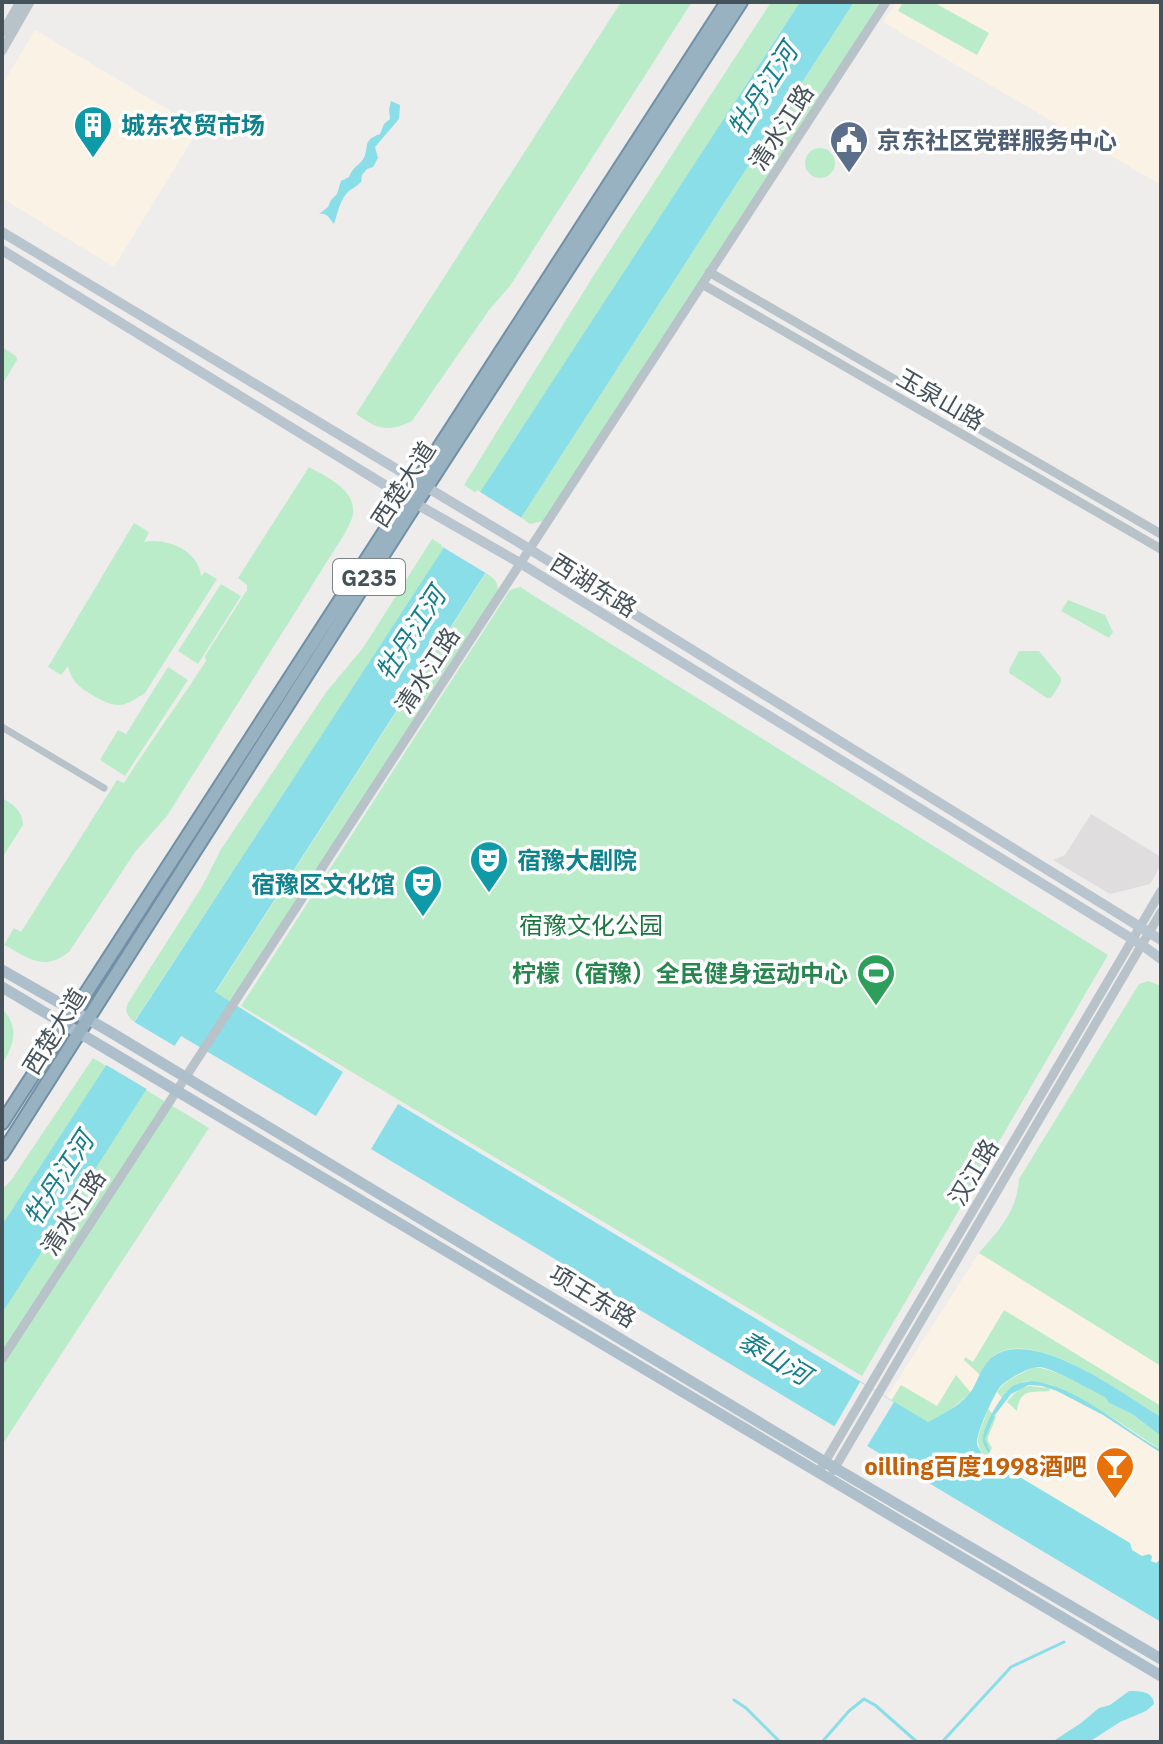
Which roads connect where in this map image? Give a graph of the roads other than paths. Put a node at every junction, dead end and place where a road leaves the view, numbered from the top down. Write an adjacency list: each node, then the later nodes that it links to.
1 (20, 2): 6 (street)
2 (30, 2): 7 (street)
3 (727, 2): 12 (highway, 西楚大道 / G235)
4 (741, 2): 12 (highway, 西楚大道 / G235)
5 (886, 2): 10 (street, 清水江路)
6 (2, 33)
7 (2, 51)
8 (3, 233): 12 (main road, 西湖东路)
9 (2, 250): 13 (main road, 西湖东路)
10 (709, 272): 11 (street, 清水江路); 14 (street, 玉泉山路)
11 (702, 284): 15 (street, 清水江路); 16 (street, 玉泉山路)
12 (422, 484): 13 (highway, 西楚大道 / G235); 15 (main road, 西湖东路)
13 (411, 500): 17 (main road, 西湖东路); 28 (highway, 西楚大道 / G235); 29 (highway, 西楚大道 / G235)
14 (1161, 534)
15 (529, 549): 17 (street, 清水江路); 22 (main road, 西湖东路)
16 (1161, 549)
17 (520, 563): 24 (main road, 西湖东路); 32 (street, 清水江路)
18 (2, 727): 19 (street)
19 (104, 788)
20 (1161, 891): 22 (street, 汉江路)
21 (1161, 912): 22 (street, 汉江路)
22 (1145, 930): 23 (main road, 西湖东路); 24 (street, 汉江路)
23 (1161, 940)
24 (1138, 942): 25 (main road, 西湖东路); 37 (street, 汉江路); 37 (street, 汉江路)
25 (1161, 959)
26 (2, 970): 28 (main road, 项王东路)
27 (2, 987): 30 (main road, 项王东路)
28 (75, 1011): 29 (main road, 项王东路); 30 (highway, 西楚大道 / G235)
29 (88, 1018): 31 (highway, 西楚大道 / G235); 32 (main road, 项王东路)
30 (66, 1025): 31 (main road, 项王东路); 34 (highway, 西楚大道 / G235)
31 (79, 1034): 33 (main road, 项王东路); 35 (highway, 西楚大道 / G235)
32 (186, 1078): 33 (street, 清水江路); 37 (main road, 项王东路)
33 (177, 1091): 36 (street, 清水江路); 37 (main road, 项王东路)
34 (2, 1123)
35 (2, 1154)
36 (2, 1359)
37 (827, 1470): 38 (main road, 项王东路); 39 (main road, 项王东路)
38 (1161, 1659)
39 (1161, 1676)

